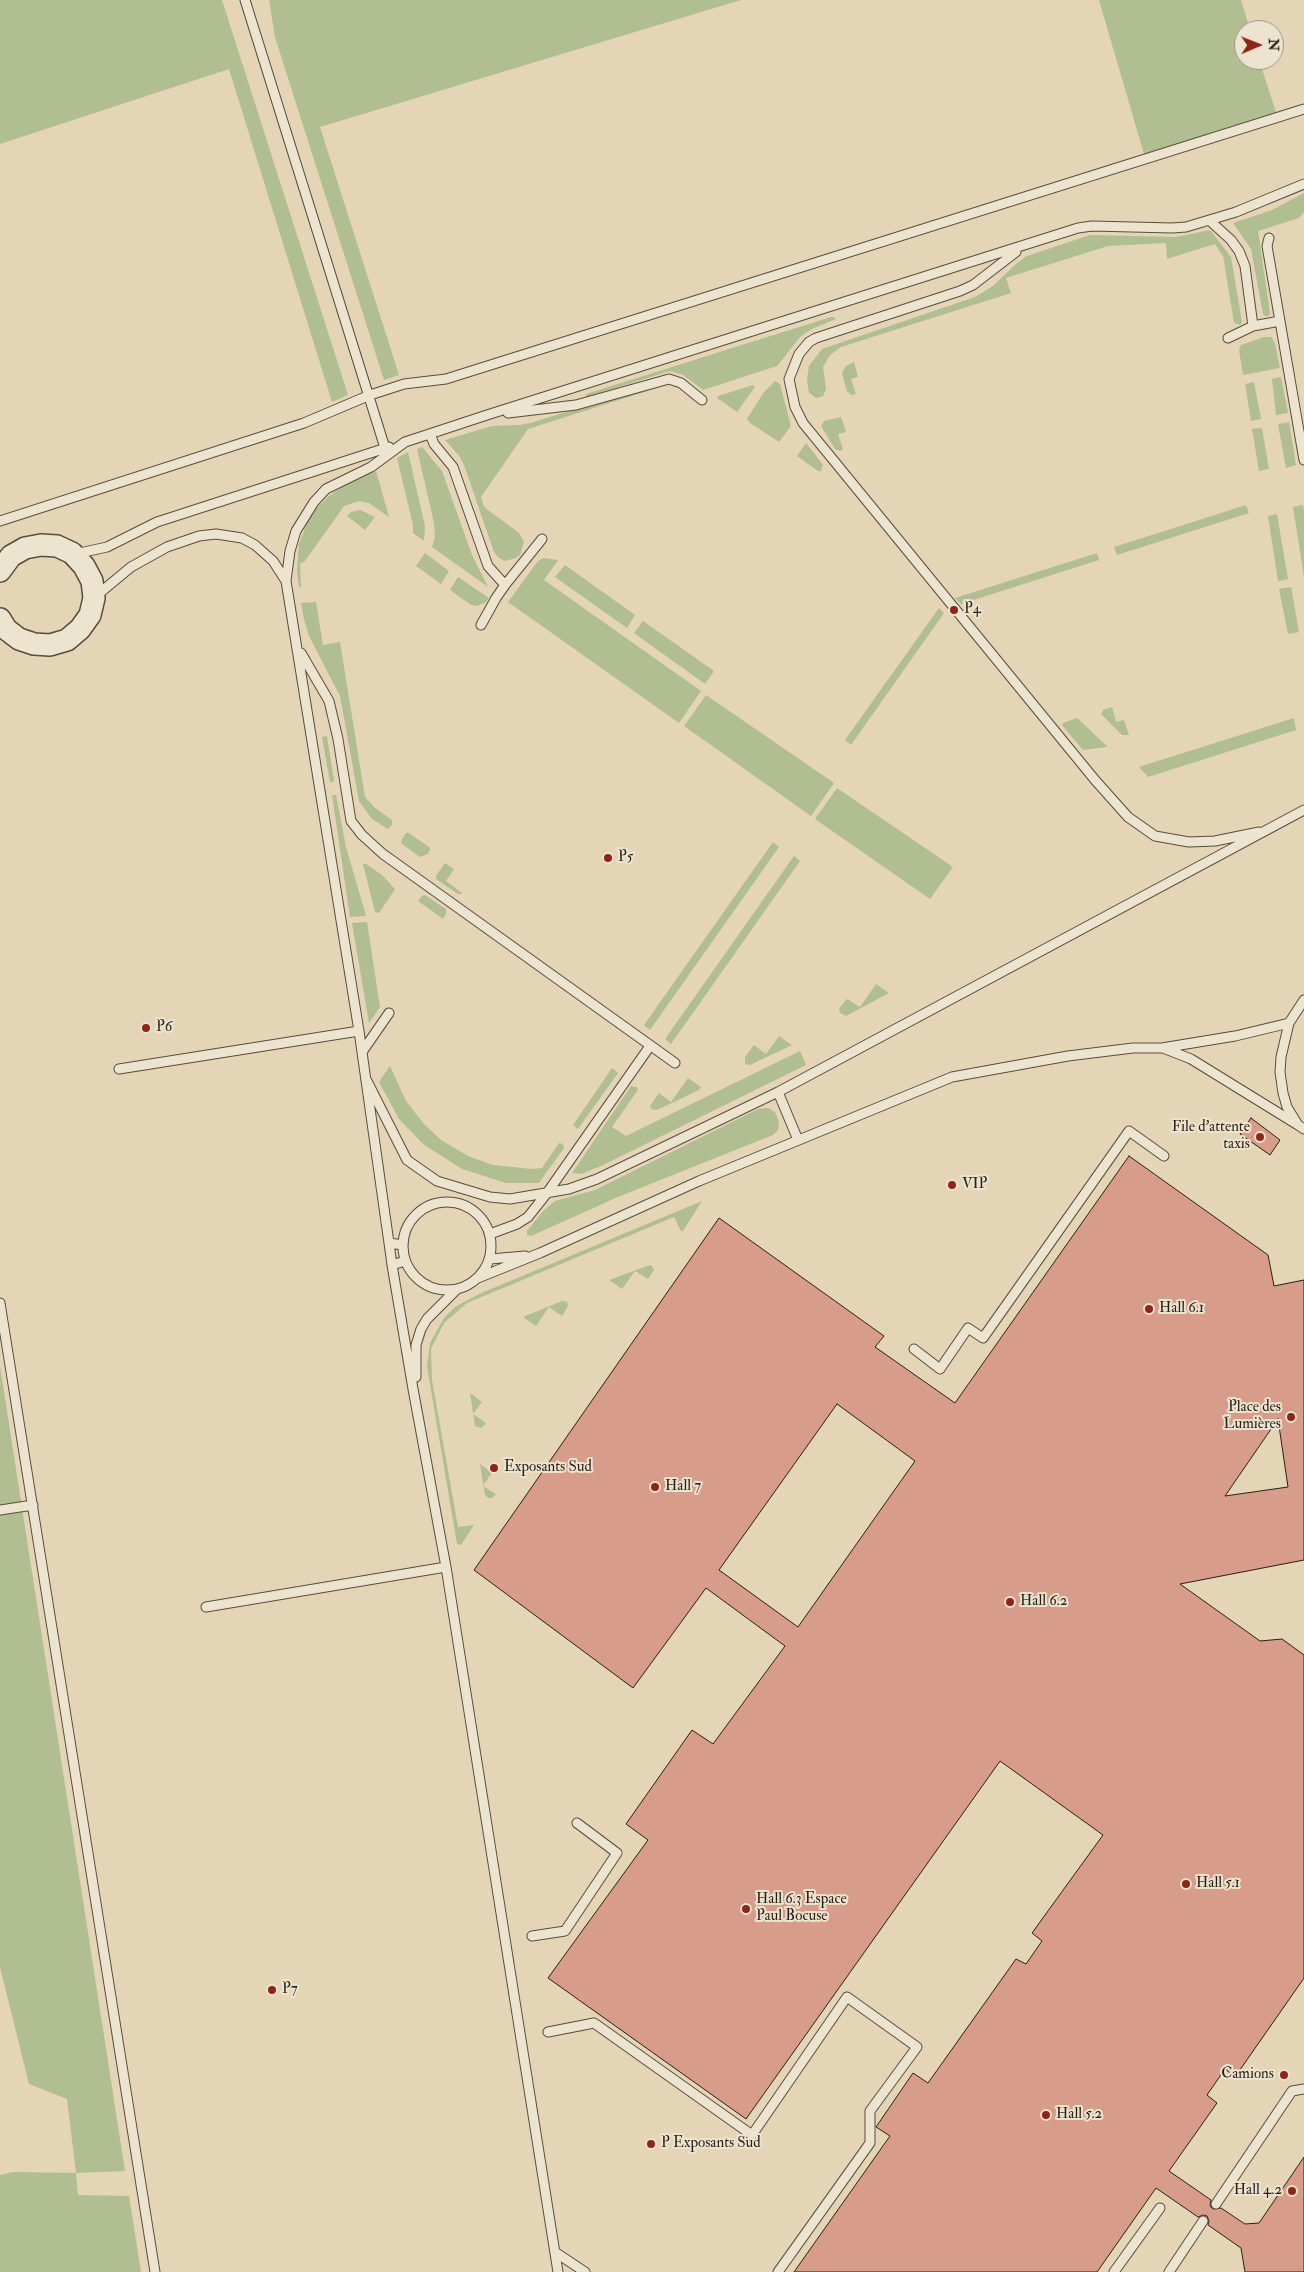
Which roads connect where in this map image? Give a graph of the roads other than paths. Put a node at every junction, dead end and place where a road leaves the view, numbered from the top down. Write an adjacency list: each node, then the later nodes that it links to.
1 (245, 0): 10 (lane)
2 (1304, 108): 10 (lane)
3 (1304, 184): 4 (lane)
4 (1210, 220): 6 (lane); 8 (lane)
5 (1269, 238): 7 (lane)
6 (1022, 248): 12 (lane); 28 (lane)
7 (1280, 321): 8 (lane); 16 (lane)
8 (1253, 326): 9 (lane)
9 (1228, 338)
10 (370, 395): 15 (lane); 17 (lane)
11 (702, 400): 12 (lane)
12 (487, 415): 13 (lane)
13 (430, 434): 14 (lane); 22 (lane)
14 (406, 442): 15 (lane); 21 (lane)
15 (385, 448): 19 (lane)
16 (1304, 460)
17 (0, 521)
18 (542, 539): 22 (lane)
19 (72, 553): 20 (street); 23 (street)
20 (0, 570)
21 (286, 582): 23 (lane); 26 (lane)
22 (505, 585): 24 (lane)
23 (94, 598): 25 (street)
24 (481, 625)
25 (2, 626)
26 (297, 646): 32 (lane); 33 (lane)
27 (1304, 810): 28 (lane)
28 (1268, 830): 39 (lane)
29 (1304, 1000): 31 (lane)
30 (389, 1013): 35 (lane)
31 (1289, 1024): 34 (lane); 40 (lane)
32 (359, 1031): 35 (lane); 37 (lane)
33 (650, 1046): 36 (lane); 43 (lane)
34 (1162, 1048): 40 (lane); 41 (lane)
35 (362, 1052): 38 (lane)
36 (676, 1063)
37 (119, 1069)
38 (364, 1074): 43 (lane); 45 (lane)
39 (778, 1092): 41 (lane); 43 (lane)
40 (1301, 1127)
41 (798, 1140): 47 (lane)
42 (1164, 1156): 54 (lane)
43 (547, 1193): 44 (lane)
44 (490, 1234): 46 (lane); 48 (lane)
45 (389, 1243): 46 (lane); 50 (lane)
46 (403, 1244): 49 (lane)
47 (540, 1254): 48 (lane); 51 (lane)
48 (490, 1259): 51 (lane)
49 (405, 1261): 50 (lane); 52 (lane)
50 (392, 1266): 55 (lane)
51 (478, 1278): 52 (lane)
52 (456, 1290): 55 (lane)
53 (0, 1303): 56 (lane)
54 (914, 1349)
55 (420, 1422): 58 (lane)
56 (33, 1505): 57 (lane); 68 (lane)
57 (0, 1510)
58 (446, 1567): 59 (lane); 67 (lane)
59 (206, 1607)
60 (577, 1823): 61 (lane)
61 (532, 1936)
62 (548, 2032): 71 (lane)
63 (1304, 2089): 64 (lane)
64 (1216, 2204)
65 (1160, 2208): 72 (lane)
66 (1204, 2221): 73 (lane)
67 (555, 2252): 69 (lane); 70 (lane)
68 (155, 2272)
69 (558, 2272)
70 (585, 2272)
71 (778, 2272)
72 (1114, 2272)
73 (1169, 2272)

